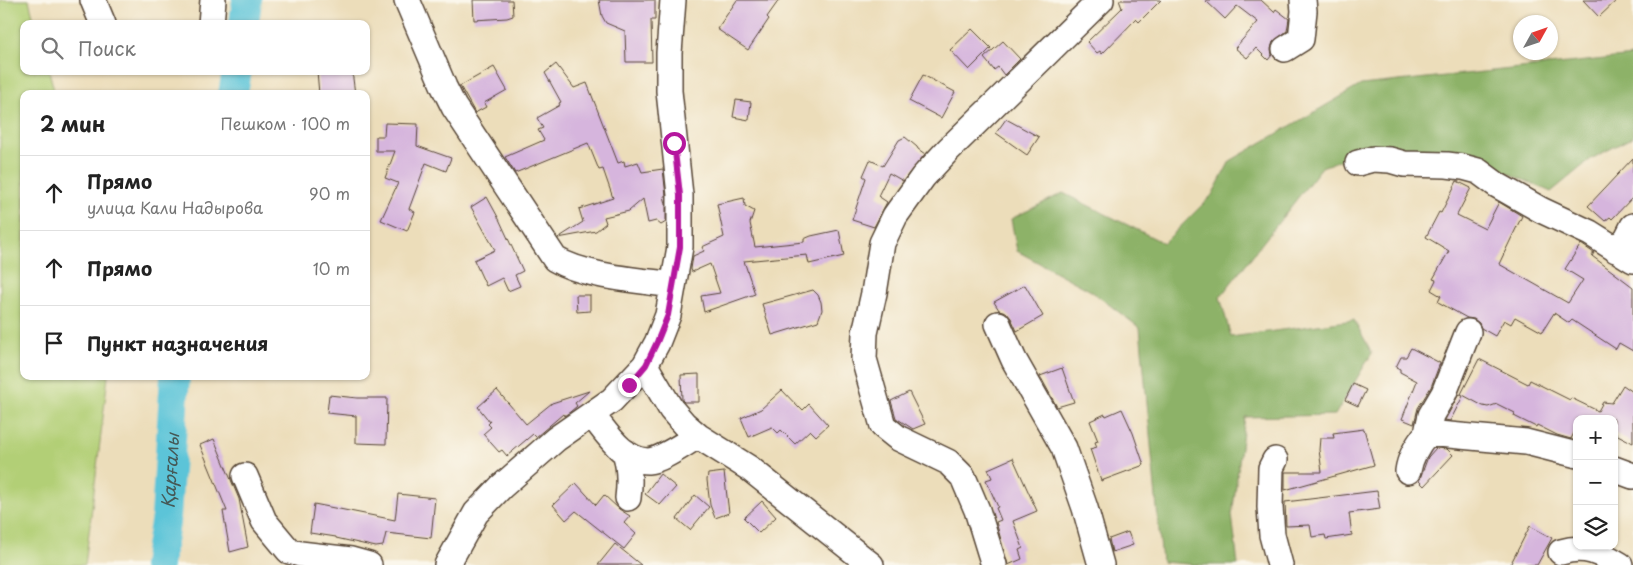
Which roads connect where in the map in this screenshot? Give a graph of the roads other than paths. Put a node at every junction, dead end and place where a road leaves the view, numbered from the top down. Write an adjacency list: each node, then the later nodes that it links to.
1 (93, 0): 7 (street)
2 (213, 0): 8 (street)
3 (407, 0): 13 (street)
4 (673, 0): 13 (street)
5 (1101, 0): 33 (street)
6 (1303, 0): 9 (street)
7 (102, 20)
8 (211, 20)
9 (1285, 49)
10 (1358, 164): 12 (street)
11 (1633, 226): 12 (street)
12 (1625, 255)
13 (673, 285): 16 (street)
14 (998, 324): 34 (street)
15 (1468, 332): 18 (street)
16 (646, 365): 17 (street); 19 (street)
17 (592, 415): 20 (street); 31 (street)
18 (1427, 433): 21 (street); 24 (street)
19 (698, 436): 20 (street); 32 (street)
20 (625, 452): 27 (street)
21 (1573, 455)
22 (1275, 460): 35 (street)
23 (1618, 470): 26 (street)
24 (1408, 471)
25 (245, 476): 30 (street)
26 (1633, 476)
27 (628, 498)
28 (1560, 552): 36 (street)
29 (1633, 555): 37 (street)
30 (369, 565)
31 (448, 565)
32 (870, 565)
33 (994, 565)
34 (1101, 565)
35 (1280, 565)
36 (1620, 565)
37 (1629, 565)

